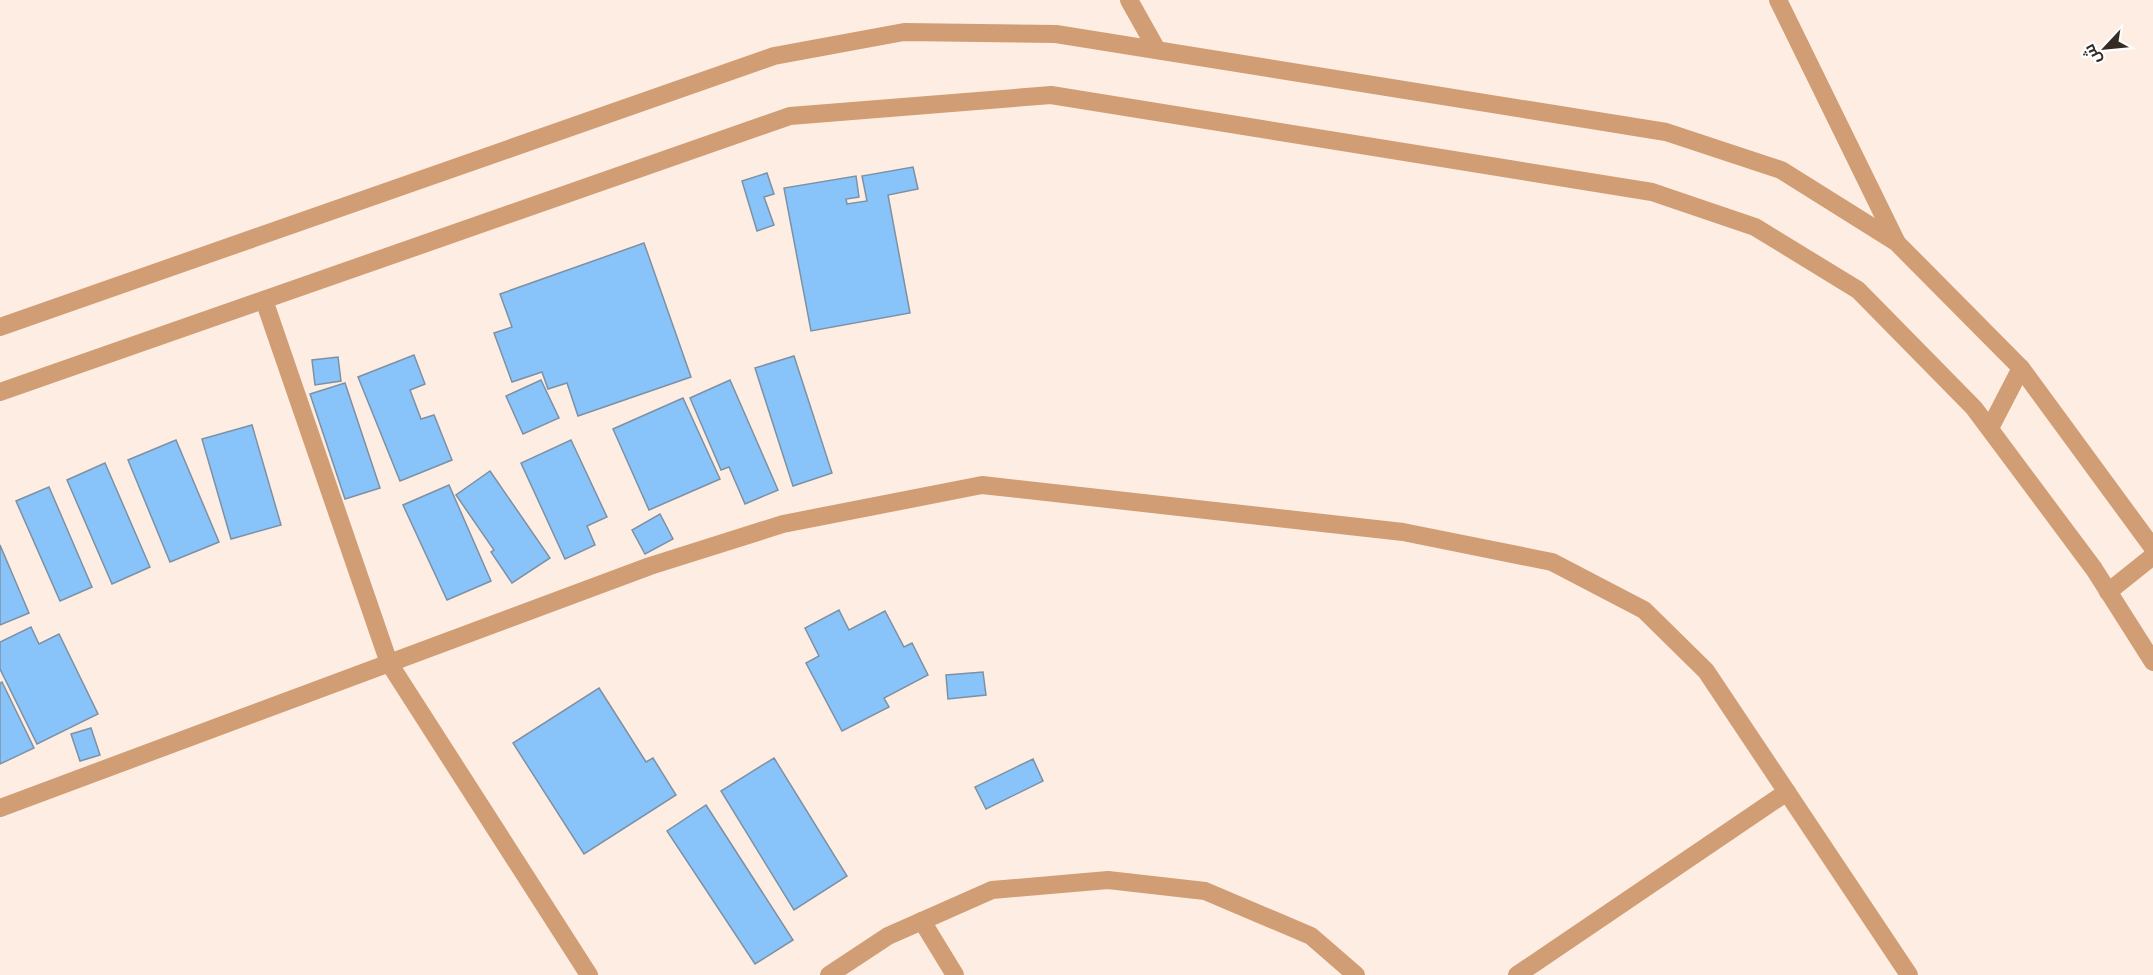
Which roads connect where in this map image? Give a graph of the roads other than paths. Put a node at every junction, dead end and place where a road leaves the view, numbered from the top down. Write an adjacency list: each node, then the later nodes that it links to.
1 (1129, 0): 3 (street)
2 (1778, 0): 4 (street)
3 (1156, 50): 4 (street); 6 (street)
4 (1896, 242): 7 (street)
5 (264, 300): 8 (street); 9 (street); 14 (street)
6 (0, 327)
7 (2021, 368): 9 (street); 10 (street)
8 (0, 392)
9 (1990, 428): 12 (street)
10 (2153, 548)
11 (2153, 556): 12 (street)
12 (2108, 592): 13 (street)
13 (2153, 662)
14 (389, 663): 15 (street); 16 (street); 18 (street)
15 (1787, 792): 22 (street); 23 (street)
16 (0, 807)
17 (922, 921): 19 (street); 20 (street); 21 (street)
18 (589, 975)
19 (829, 975)
20 (955, 975)
21 (1356, 975)
22 (1517, 975)
23 (1909, 975)

